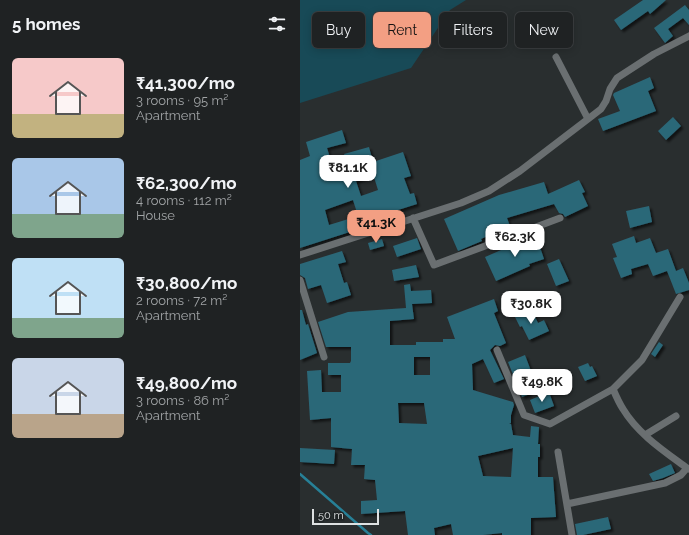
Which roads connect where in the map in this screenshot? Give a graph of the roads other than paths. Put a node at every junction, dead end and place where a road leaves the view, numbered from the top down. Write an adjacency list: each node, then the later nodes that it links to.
1 (689, 36): 3 (street)
2 (556, 57): 3 (street)
3 (588, 119): 4 (street)
4 (413, 218): 5 (street); 6 (street)
5 (560, 218)
6 (300, 255)
7 (300, 280): 10 (street)
8 (680, 297): 11 (street)
9 (497, 350): 11 (street)
10 (324, 357)
11 (613, 389): 13 (street)
12 (676, 416): 13 (street)
13 (645, 435): 15 (street)
14 (558, 452): 16 (street)
15 (688, 469): 16 (street)
16 (566, 504): 17 (street)
17 (572, 535)

